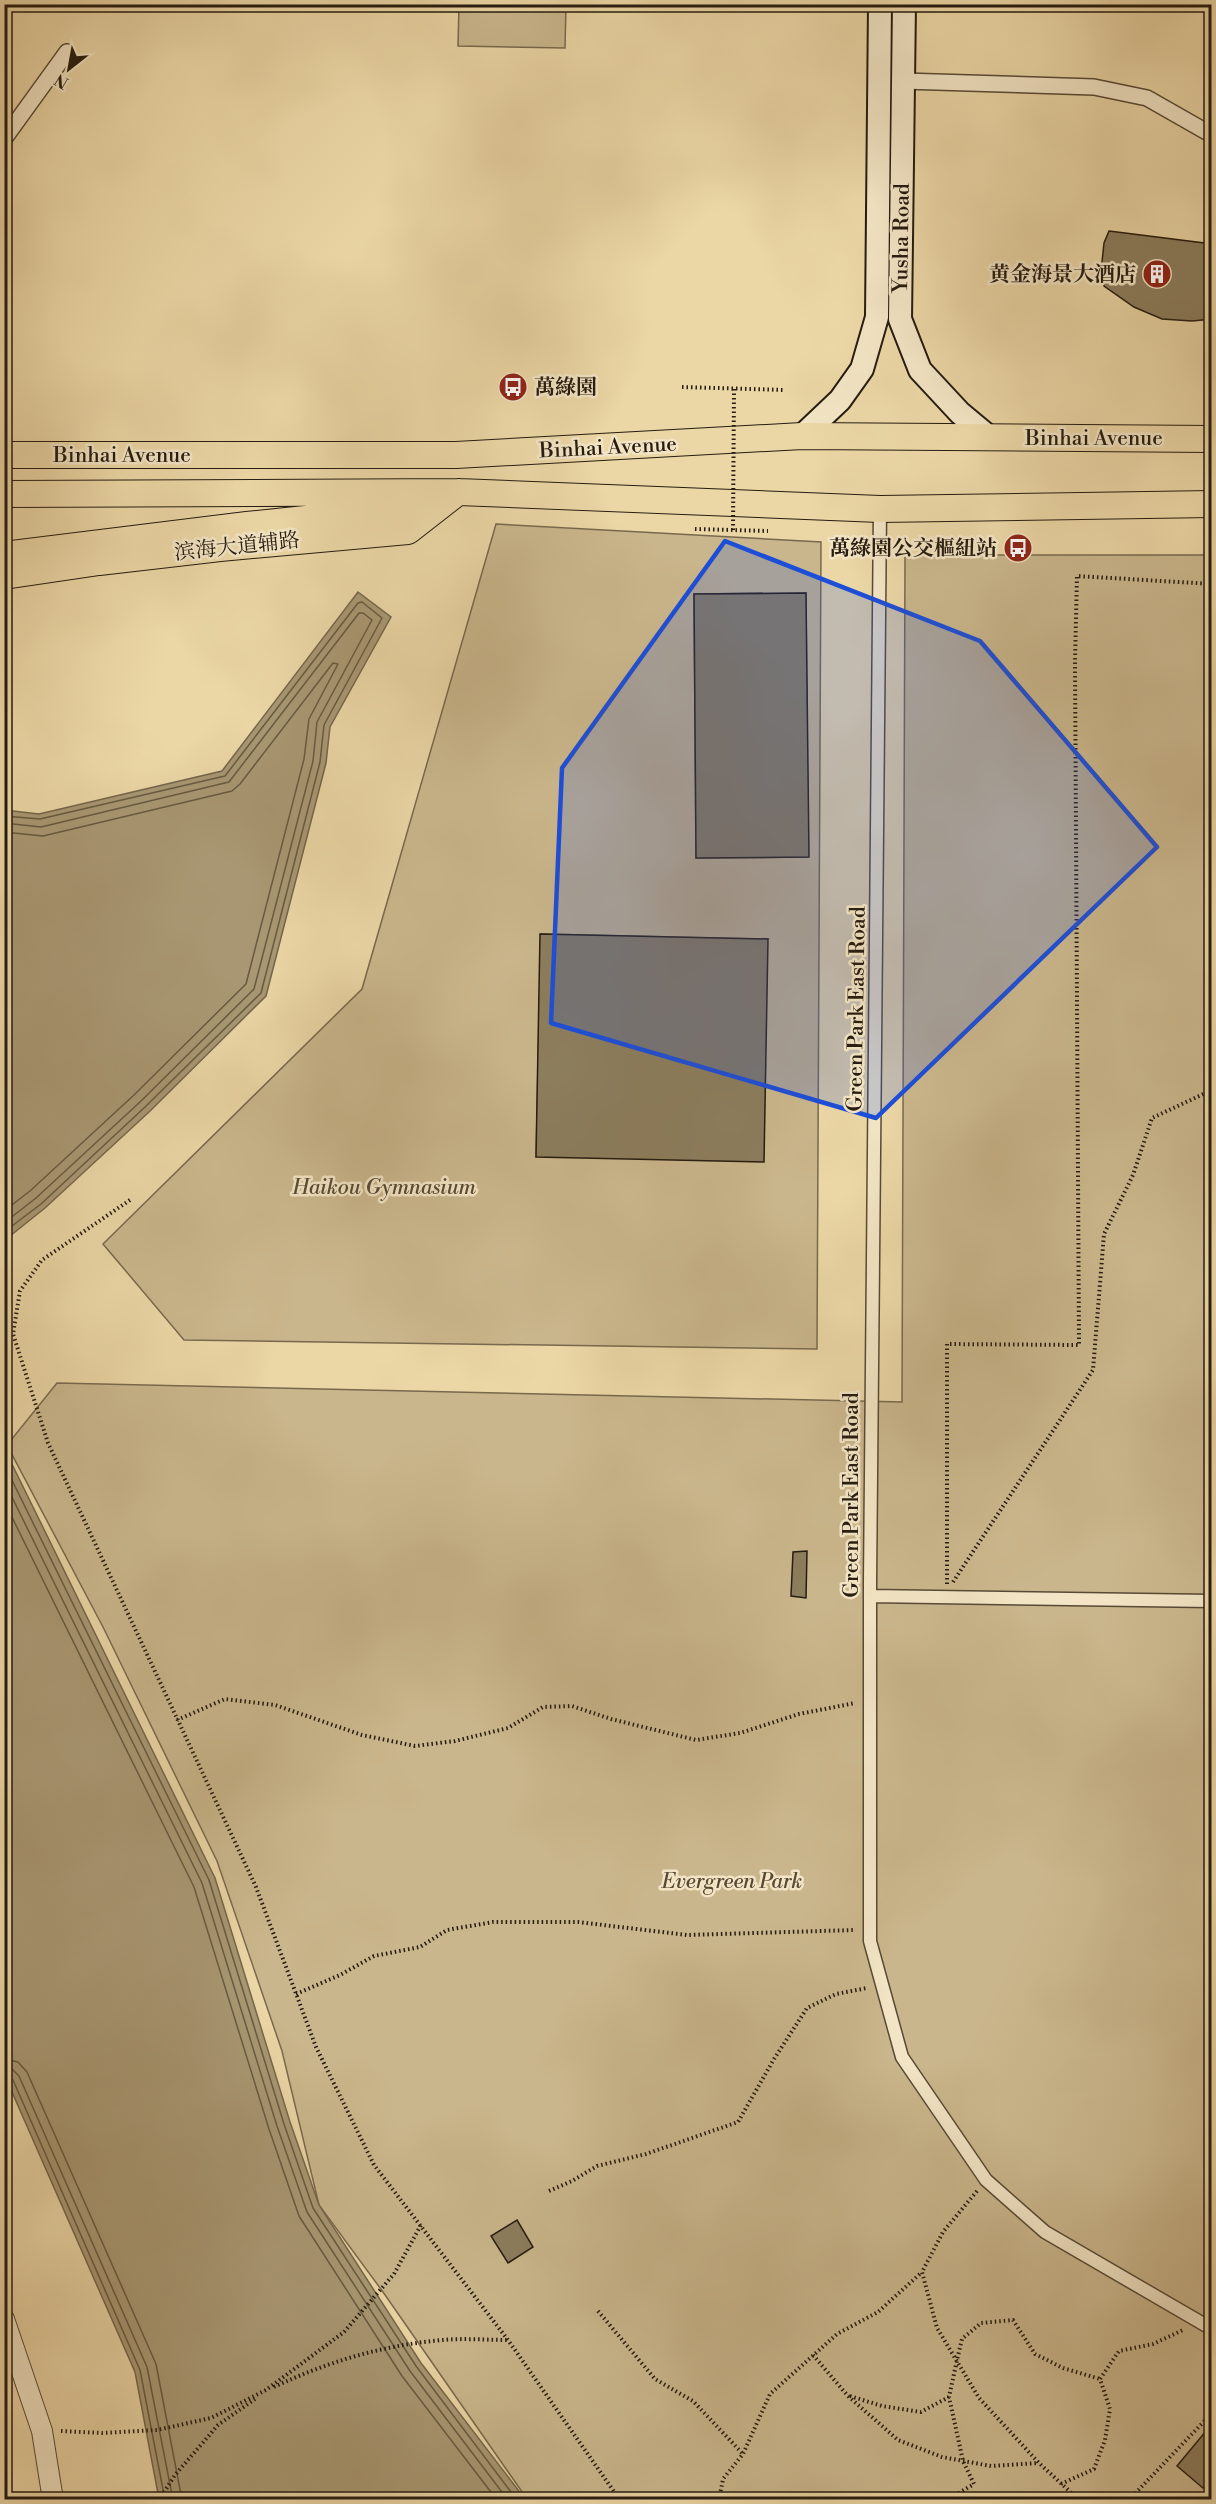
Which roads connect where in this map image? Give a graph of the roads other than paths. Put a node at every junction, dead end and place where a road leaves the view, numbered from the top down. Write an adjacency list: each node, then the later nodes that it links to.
1 (880, 4): 7 (main road, Yusha Road)
2 (904, 4): 4 (main road, Yusha Road)
3 (67, 52): 6 (street)
4 (903, 81): 5 (street); 8 (main road, Yusha Road)
5 (1212, 135)
6 (4, 139)
7 (802, 436): 8 (highway, Binhai Avenue); 10 (highway, Binhai Avenue)
8 (990, 438): 9 (highway, Binhai Avenue)
9 (1212, 439)
10 (4, 455)
11 (458, 492): 12 (highway, Binhai Avenue); 14 (highway, Binhai Avenue); 15 (highway); 16 (highway, 滨海大道辅路)
12 (4, 494)
13 (1212, 504): 14 (highway, Binhai Avenue)
14 (880, 509): 17 (street, Green Park East Road)
15 (4, 555)
16 (4, 576)
17 (870, 1596): 18 (street); 20 (street, Green Park East Road)
18 (1212, 1601)
19 (4, 2319): 21 (street)
20 (1212, 2329)
21 (52, 2499)

